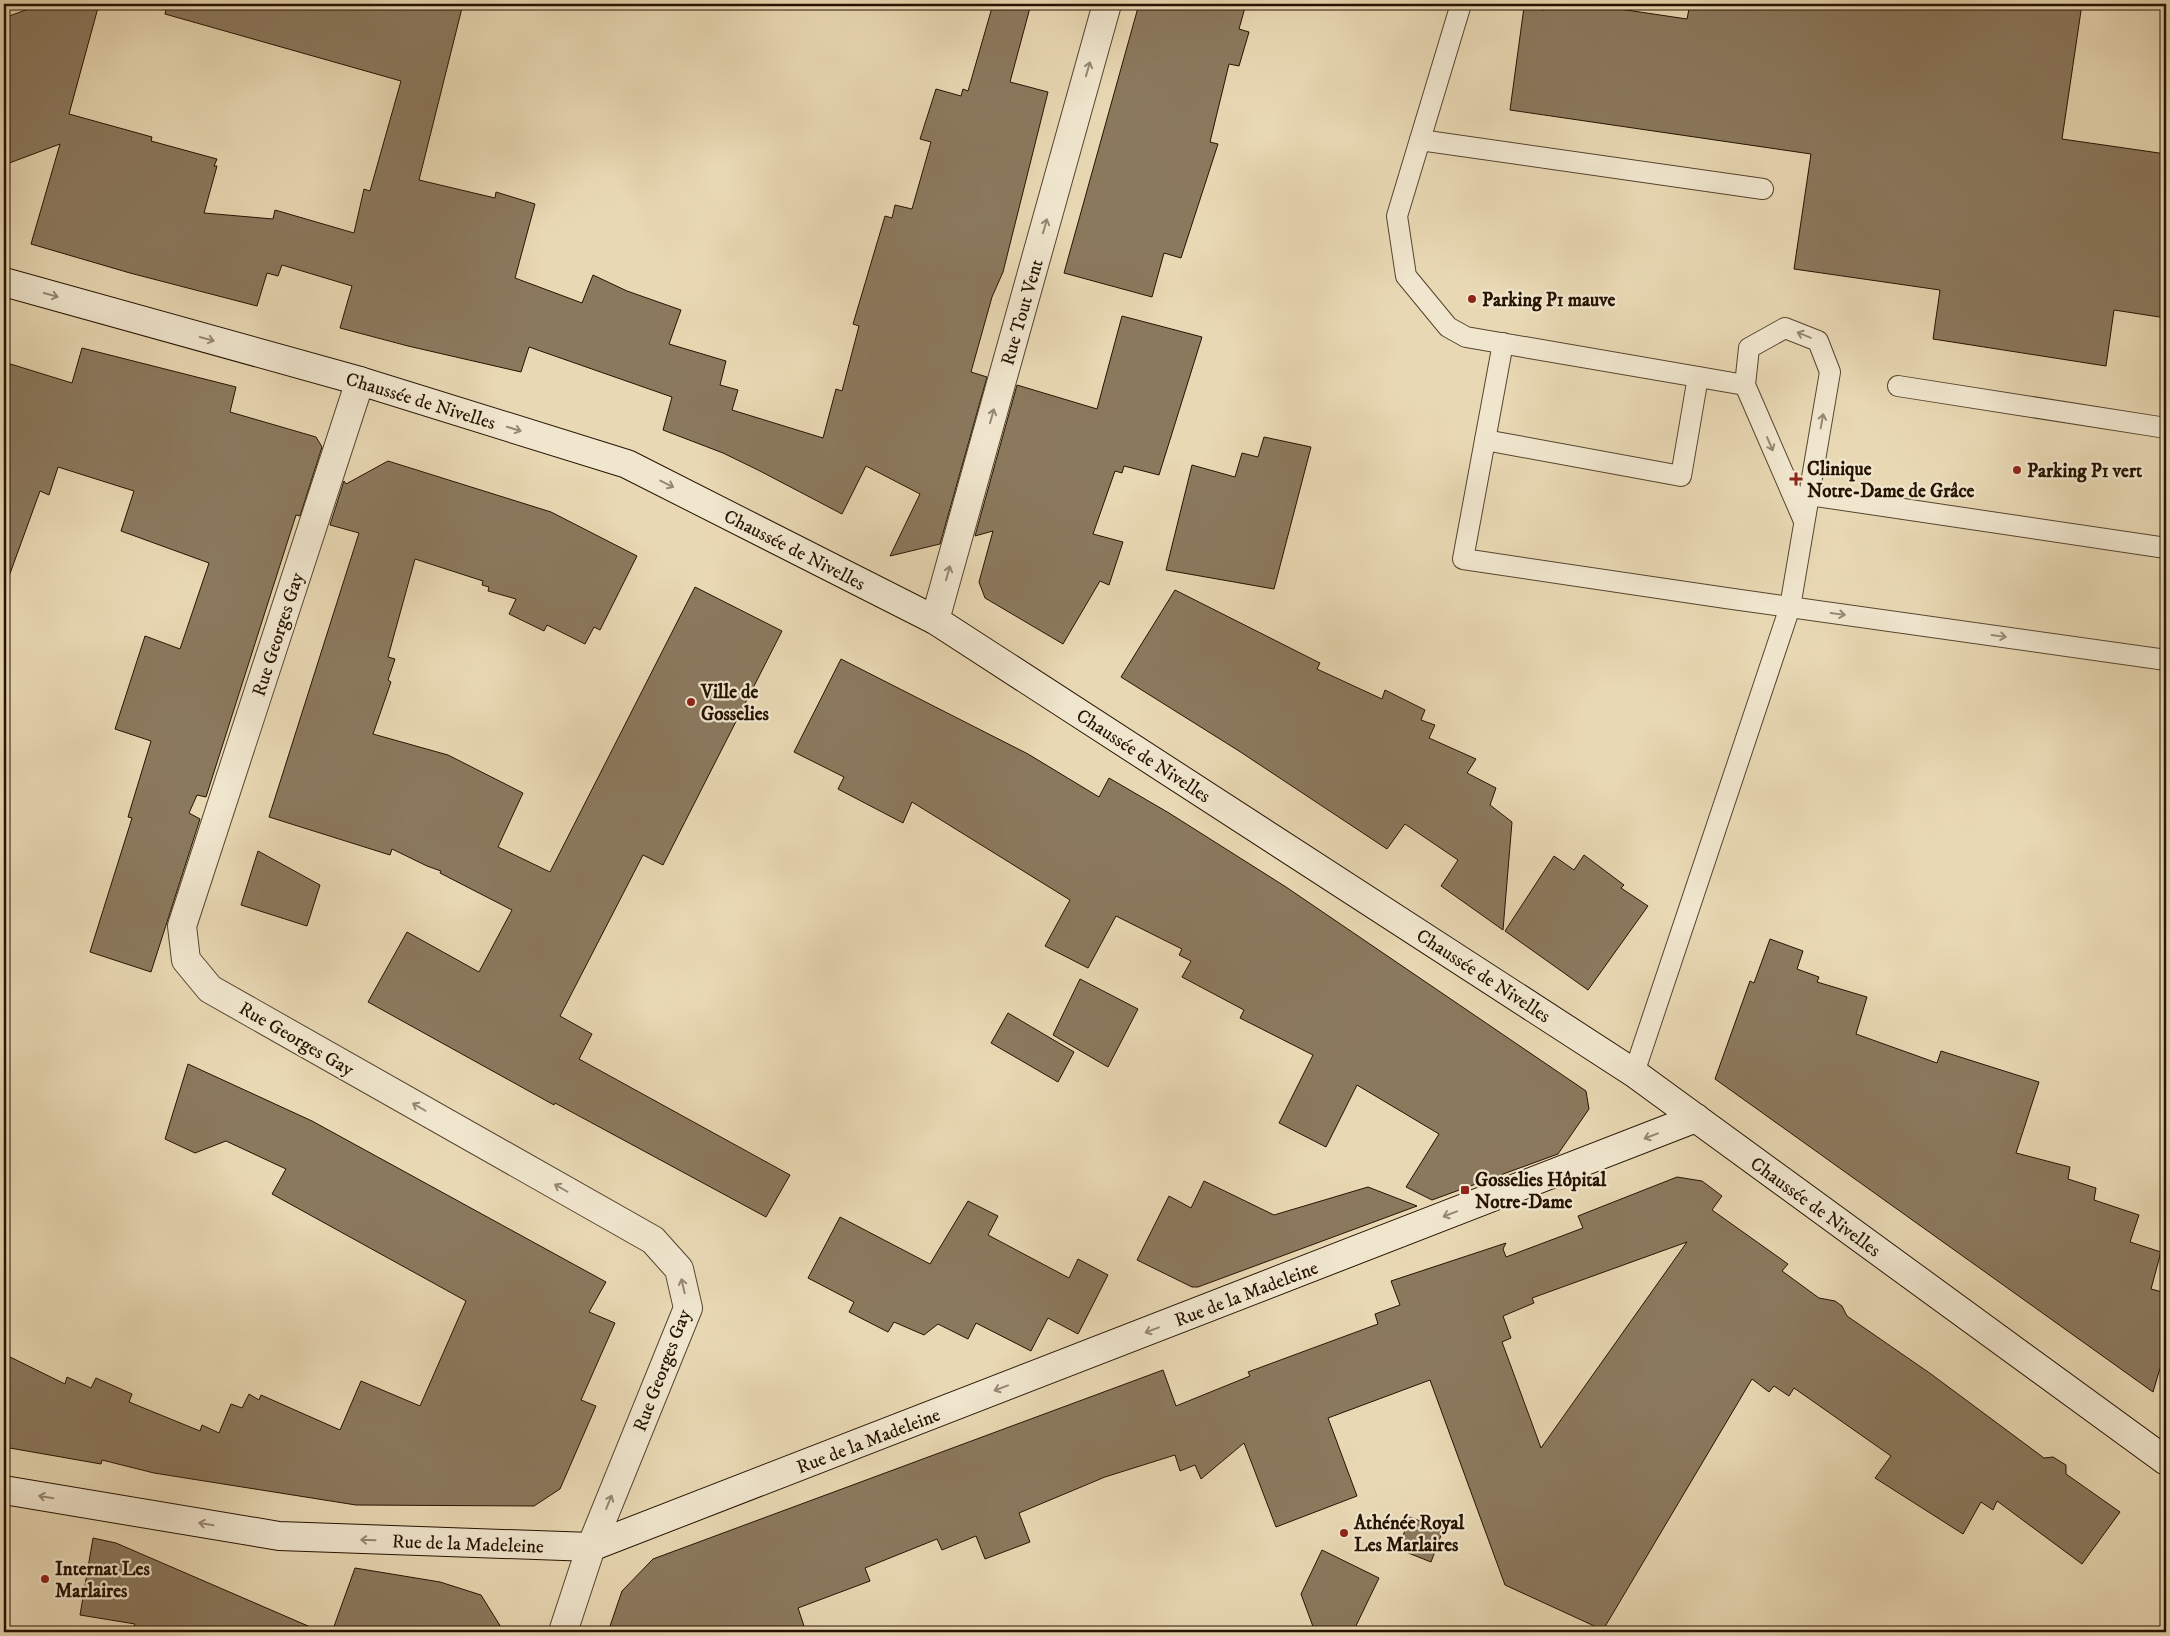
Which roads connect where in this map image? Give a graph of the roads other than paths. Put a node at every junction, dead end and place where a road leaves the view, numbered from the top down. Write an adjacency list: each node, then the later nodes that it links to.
1 (1107, 4): 17 (main road, Rue Tout Vent, one-way to 1)
2 (1461, 4): 3 (lane)
3 (1420, 140): 4 (lane); 6 (lane)
4 (1763, 188)
5 (4, 282): 8 (main road, Chaussée de Nivelles, one-way to 8)
6 (1503, 344): 7 (lane); 12 (lane)
7 (1698, 377): 9 (lane); 12 (lane)
8 (360, 381): 17 (main road, Chaussée de Nivelles, one-way to 17); 23 (main road, Rue Georges Gay, one-way to 8)
9 (1745, 385): 13 (lane, one-way to 9); 14 (lane, one-way to 14)
10 (1898, 386): 11 (lane)
11 (2166, 428)
12 (1484, 440): 16 (lane)
13 (1809, 495): 14 (lane); 15 (lane)
14 (1804, 521): 16 (lane)
15 (2166, 548)
16 (1790, 607): 18 (lane, one-way to 18); 19 (lane)
17 (935, 620): 19 (main road, Chaussée de Nivelles)
18 (2166, 660)
19 (1634, 1073): 20 (main road, Chaussée de Nivelles)
20 (1696, 1118): 21 (main road, Chaussée de Nivelles); 23 (main road, Rue de la Madeleine, one-way to 23)
21 (2166, 1461)
22 (4, 1490): 23 (main road, Rue de la Madeleine, one-way to 22)
23 (591, 1548): 24 (main road, Rue Georges Gay)
24 (563, 1632)

